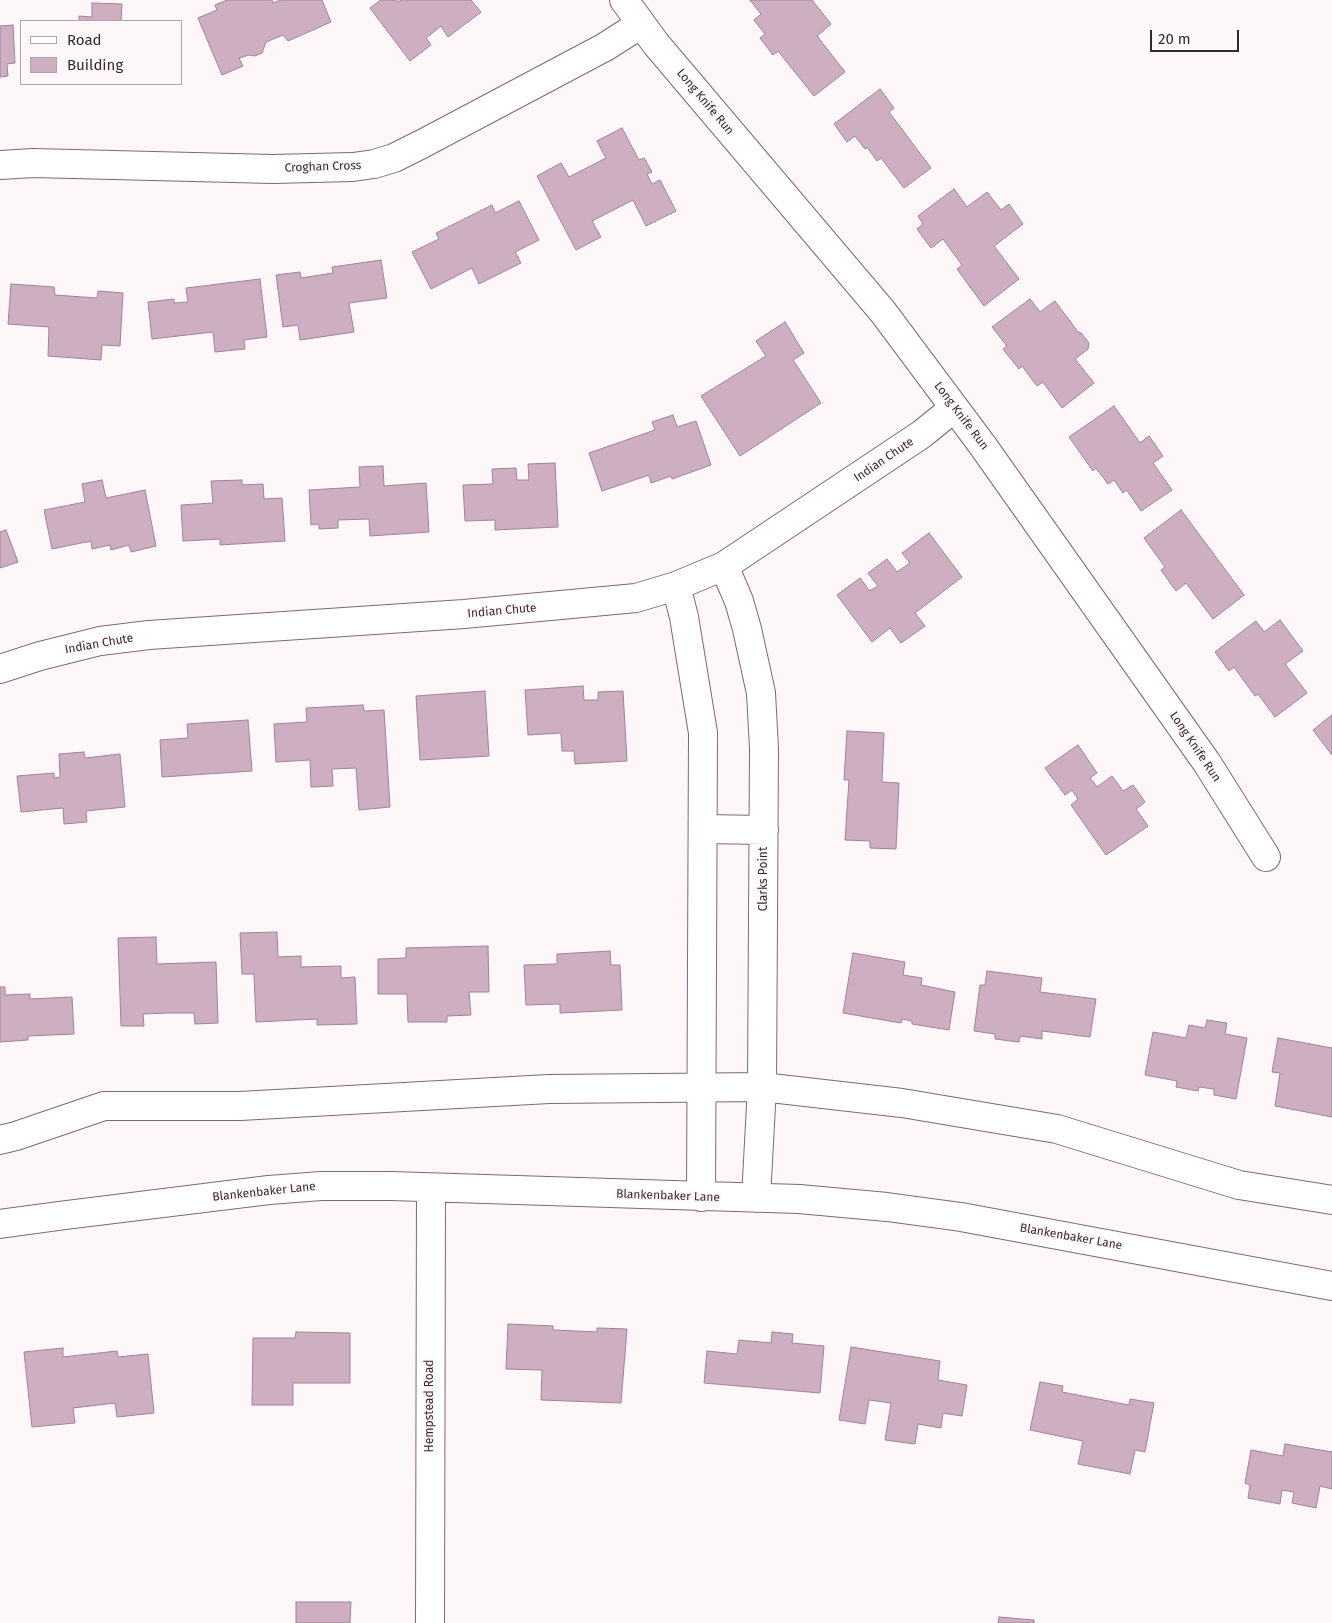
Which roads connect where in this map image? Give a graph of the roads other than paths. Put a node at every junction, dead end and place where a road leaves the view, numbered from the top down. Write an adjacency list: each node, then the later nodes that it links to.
1 (624, 0): 2 (street, Long Knife Run)
2 (641, 24): 3 (street, Croghan Cross); 4 (street, Long Knife Run)
3 (0, 165)
4 (954, 408): 5 (street, Indian Chute); 10 (street, Long Knife Run)
5 (724, 566): 6 (street, Indian Chute); 9 (street, Clarks Point)
6 (676, 586): 7 (street, Indian Chute); 8 (street)
7 (0, 669)
8 (703, 829): 9 (street); 12 (street)
9 (764, 830): 11 (street, Clarks Point)
10 (1266, 857)
11 (762, 1087): 12 (street); 16 (street, Clarks Point); 17 (street)
12 (701, 1088): 13 (street); 15 (street)
13 (0, 1140)
14 (431, 1189): 15 (street, Blankenbaker Lane); 18 (street, Blankenbaker Lane); 20 (street, Hempstead Road)
15 (701, 1197): 16 (street, Blankenbaker Lane)
16 (756, 1198): 19 (street, Blankenbaker Lane)
17 (1332, 1200)
18 (0, 1224)
19 (1332, 1286)
20 (430, 1623)

